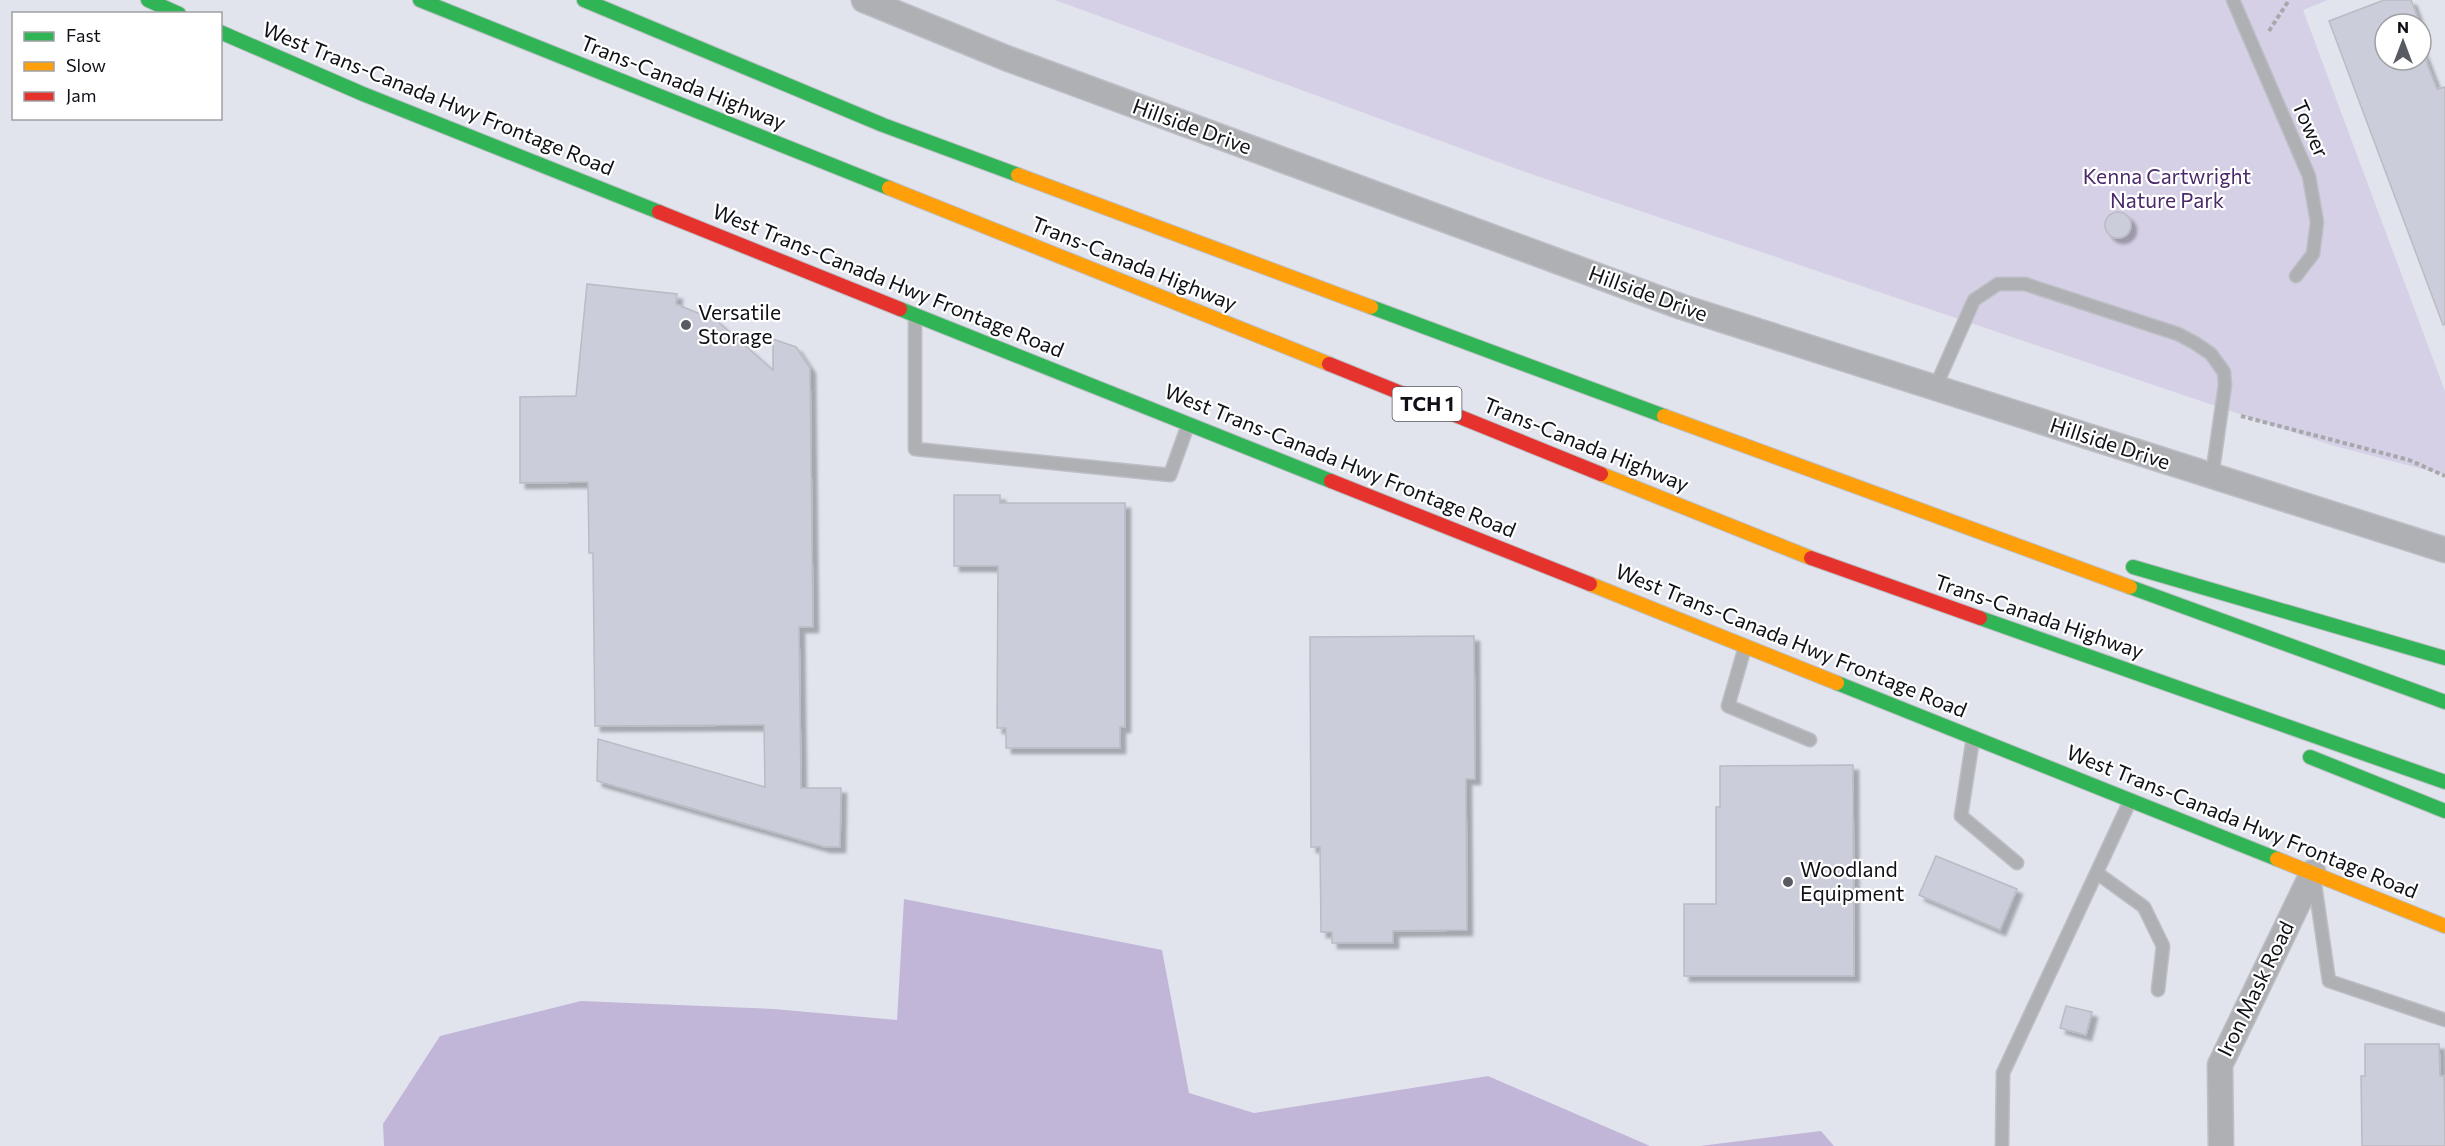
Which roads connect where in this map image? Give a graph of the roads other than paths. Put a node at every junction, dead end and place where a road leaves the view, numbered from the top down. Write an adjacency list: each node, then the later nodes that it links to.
1 (148, 0): 6 (main road)
2 (420, 0): 17 (main road, Trans-Canada Highway / TCH 1)
3 (584, 0): 13 (main road, Trans-Canada Highway)
4 (864, 0): 10 (street, Hillside Drive)
5 (2233, 0): 8 (lane, Tower)
6 (175, 12)
7 (222, 33): 9 (main road, West Trans-Canada Hwy Frontage Road)
8 (2296, 276)
9 (915, 315): 11 (main road, West Trans-Canada Hwy Frontage Road); 11 (lane)
10 (1935, 388): 12 (street, Hillside Drive); 12 (lane)
11 (1188, 424): 18 (main road, West Trans-Canada Hwy Frontage Road)
12 (2212, 476): 15 (street, Hillside Drive)
13 (1841, 482): 14 (main road); 21 (main road, Trans-Canada Highway)
14 (2058, 545)
15 (2445, 550)
16 (2115, 562): 19 (main road)
17 (1829, 565): 20 (main road); 25 (main road, Trans-Canada Highway / TCH 1)
18 (1745, 646): 22 (main road, West Trans-Canada Hwy Frontage Road); 23 (lane)
19 (2445, 658)
20 (2159, 697)
21 (2445, 702)
22 (1973, 736): 26 (main road, West Trans-Canada Hwy Frontage Road); 28 (lane)
23 (1810, 740)
24 (2302, 754): 27 (main road)
25 (2445, 782)
26 (2131, 800): 29 (main road, West Trans-Canada Hwy Frontage Road); 30 (lane)
27 (2445, 811)
28 (2017, 863)
29 (2313, 872): 31 (main road, West Trans-Canada Hwy Frontage Road); 33 (lane); 35 (street, Iron Mask Road)
30 (2097, 873): 32 (lane); 34 (lane)
31 (2445, 926)
32 (2158, 990)
33 (2445, 1020)
34 (2002, 1146)
35 (2221, 1146)

